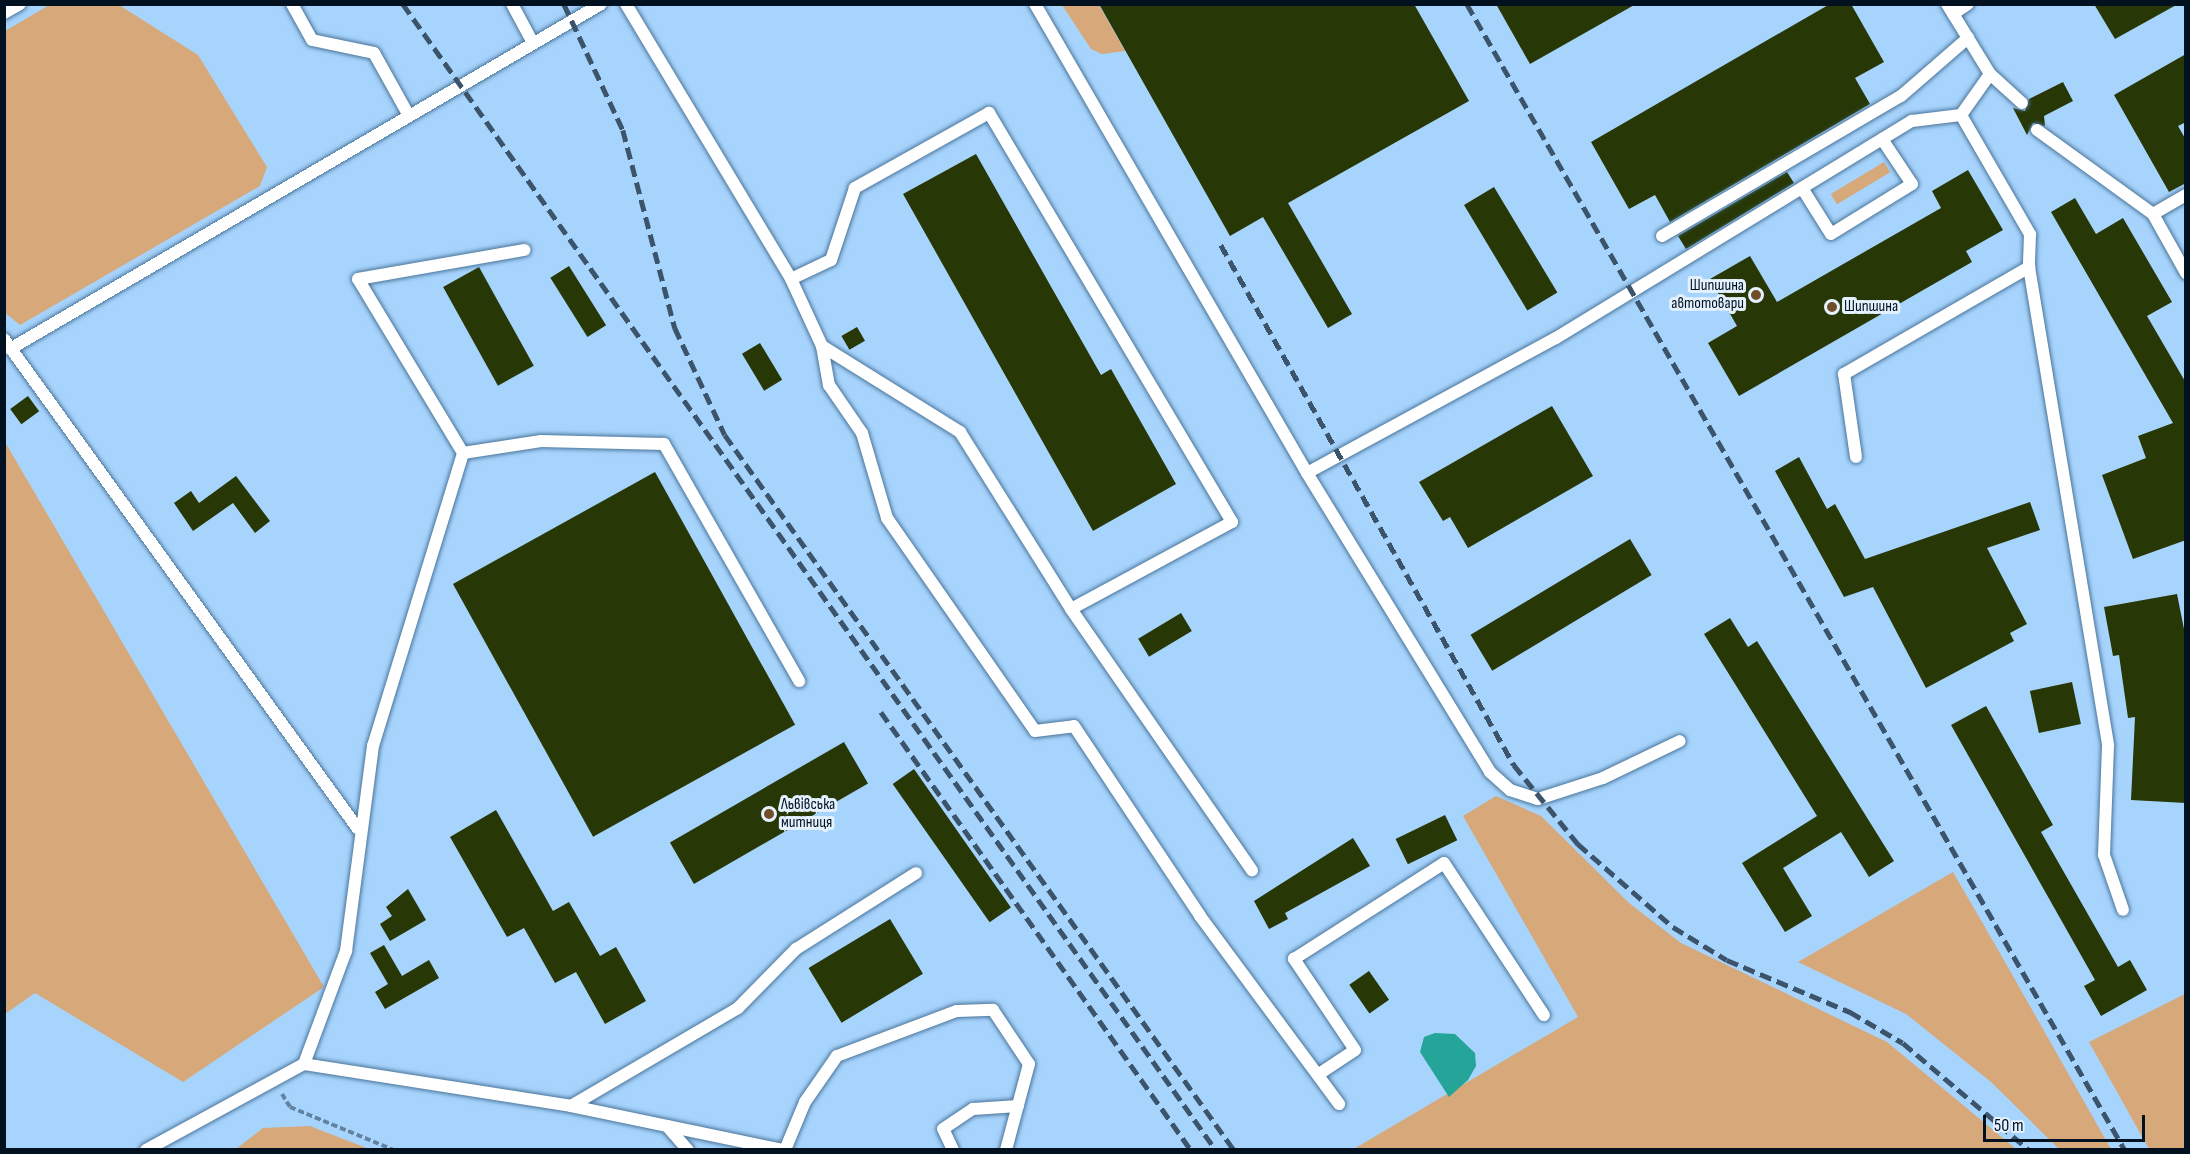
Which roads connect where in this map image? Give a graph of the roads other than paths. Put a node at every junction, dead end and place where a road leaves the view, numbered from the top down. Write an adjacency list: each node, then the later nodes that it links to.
1 (20, 4): 9 (lane)
2 (292, 4): 14 (lane)
3 (512, 4): 11 (lane)
4 (601, 4): 11 (lane)
5 (626, 4): 25 (lane)
6 (1035, 4): 30 (lane)
7 (1968, 4): 8 (lane)
8 (1950, 9): 10 (lane)
9 (4, 14)
10 (1968, 39): 12 (lane); 21 (lane)
11 (532, 43): 14 (lane)
12 (1990, 74): 13 (lane); 15 (lane)
13 (2022, 103)
14 (408, 114): 26 (lane)
15 (1961, 115): 17 (lane); 23 (lane)
16 (2037, 130): 20 (lane)
17 (1882, 140): 18 (lane); 18 (lane)
18 (1802, 188): 30 (lane)
19 (2186, 195): 20 (lane)
20 (2153, 214): 24 (lane)
21 (1662, 236)
22 (524, 250): 28 (lane)
23 (2030, 267): 29 (lane); 37 (lane)
24 (2186, 273)
25 (791, 279): 27 (lane); 31 (lane)
26 (7, 344): 34 (lane)
27 (822, 346): 31 (lane); 40 (lane)
28 (464, 453): 32 (lane); 34 (lane)
29 (1856, 457)
30 (1307, 473): 33 (lane)
31 (1071, 609): 35 (lane)
32 (799, 681)
33 (1680, 741)
34 (358, 829): 39 (lane)
35 (1252, 870)
36 (916, 873): 42 (lane)
37 (2123, 910)
38 (1544, 1015): 40 (lane)
39 (304, 1064): 42 (lane); 45 (lane)
40 (1319, 1074): 41 (lane)
41 (1339, 1104)
42 (571, 1106): 44 (lane)
43 (1018, 1106): 47 (lane); 48 (lane); 49 (lane)
44 (667, 1126): 46 (lane); 47 (lane)
45 (146, 1149)
46 (688, 1149)
47 (784, 1149)
48 (953, 1149)
49 (1006, 1149)

